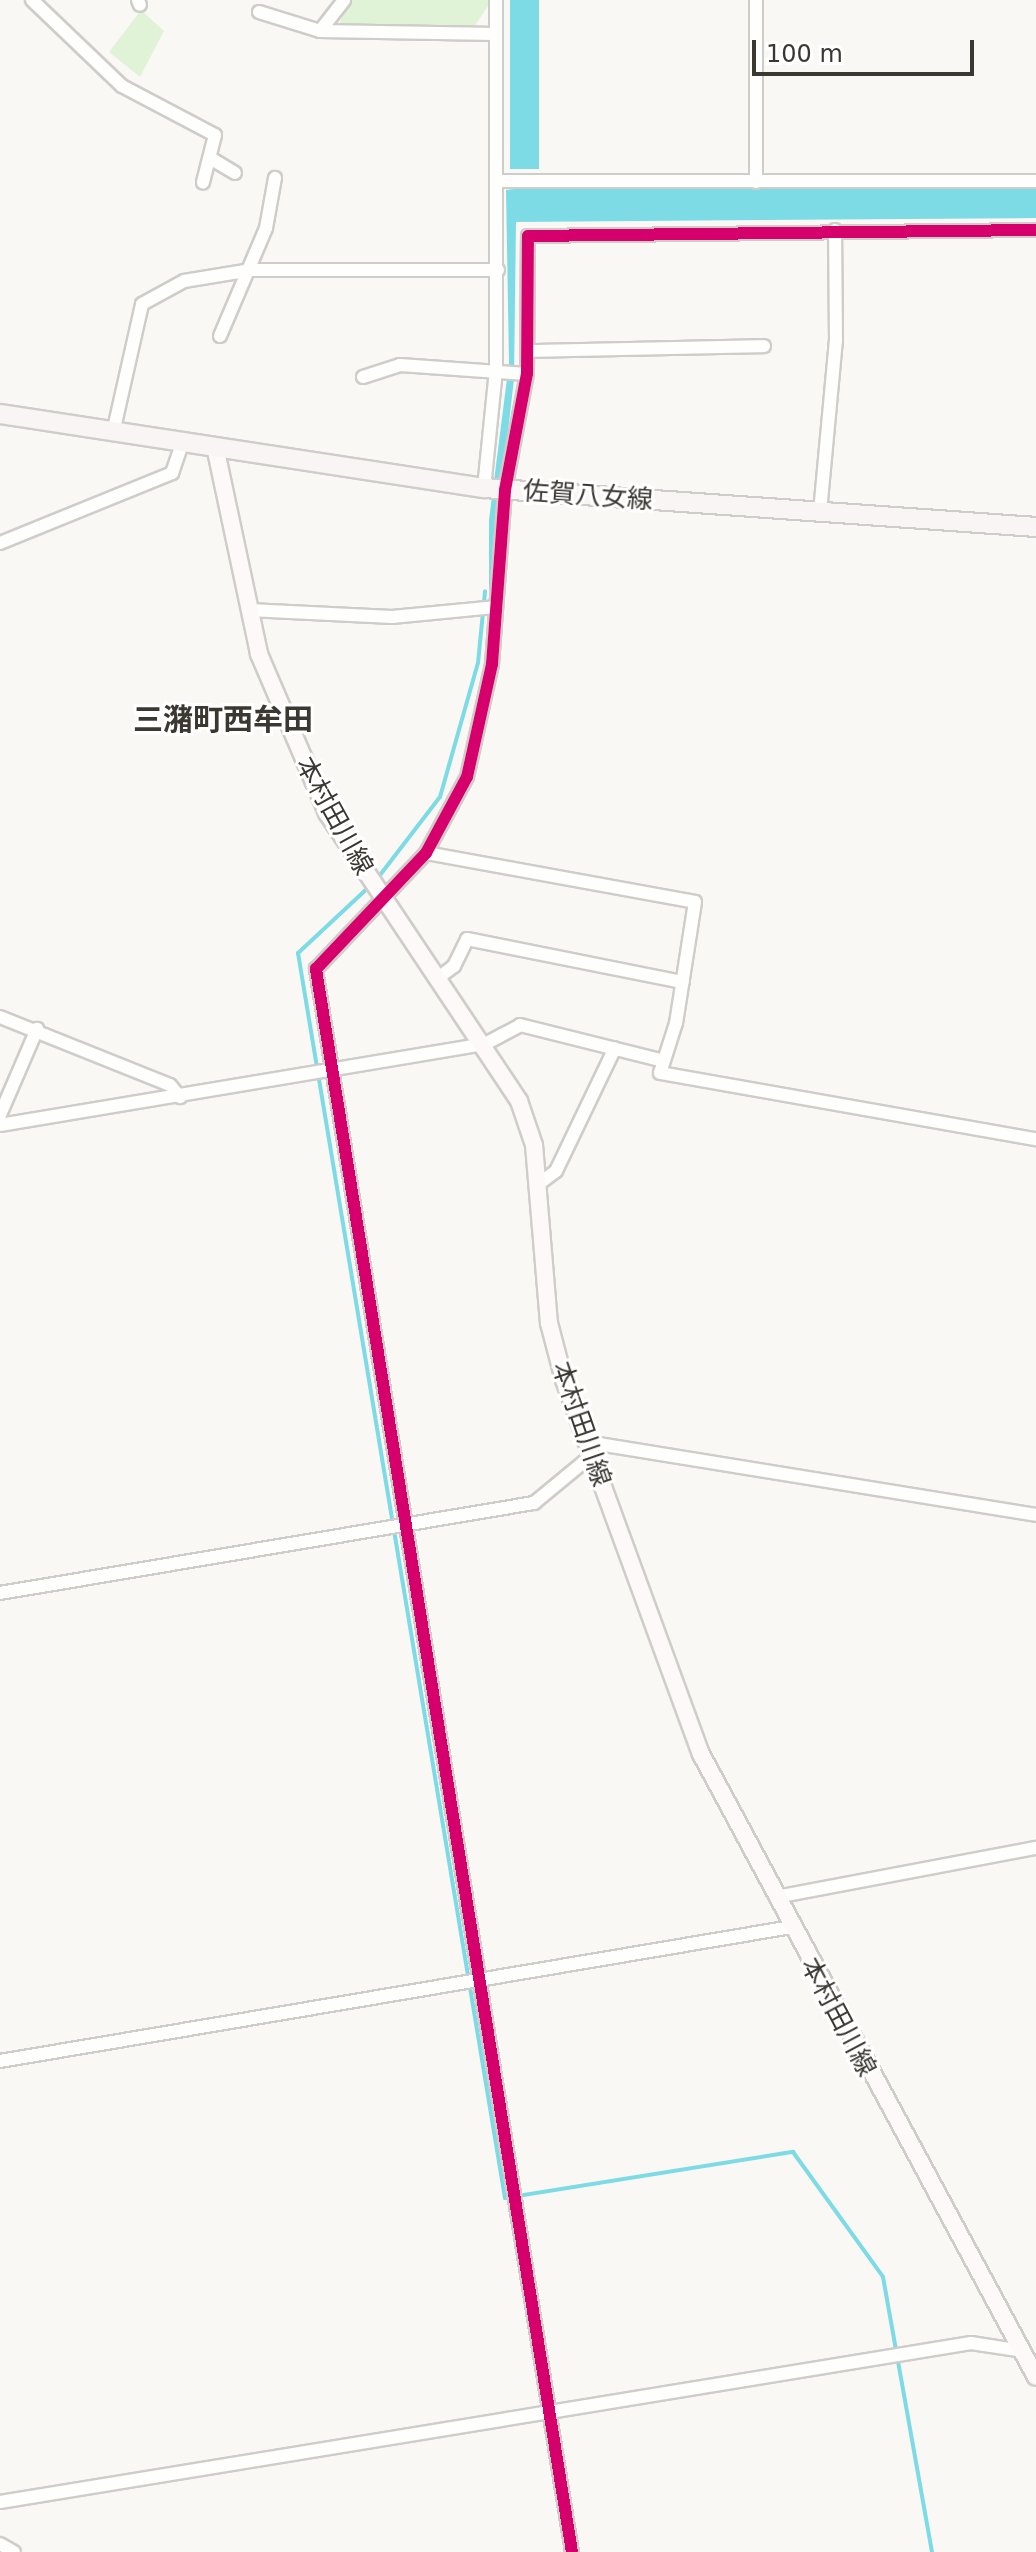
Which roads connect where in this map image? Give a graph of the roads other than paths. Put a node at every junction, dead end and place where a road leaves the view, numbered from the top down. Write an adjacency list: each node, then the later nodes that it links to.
1 (32, 0): 8 (street)
2 (344, 0): 6 (street)
3 (496, 0): 7 (street)
4 (756, 0): 14 (street)
5 (259, 12): 6 (street)
6 (320, 31): 7 (street)
7 (496, 34): 11 (street)
8 (210, 158): 9 (street); 13 (street)
9 (235, 173)
10 (275, 178): 17 (street)
11 (499, 181): 14 (street); 18 (street)
12 (1036, 181): 14 (street)
13 (203, 182)
14 (756, 182)
15 (835, 230): 16 (street); 21 (street); 31 (street)
16 (1036, 230)
17 (251, 270): 18 (street); 19 (street); 26 (street)
18 (498, 270): 22 (street)
19 (220, 336)
20 (764, 346): 21 (street)
21 (529, 351): 23 (street)
22 (496, 370): 23 (street); 24 (street); 29 (street)
23 (527, 374): 30 (street)
24 (363, 377)
25 (0, 414): 26 (main road, 佐賀八女線)
26 (113, 433): 27 (main road, 佐賀八女線)
27 (182, 444): 28 (main road, 佐賀八女線); 33 (street)
28 (216, 451): 29 (main road, 佐賀八女線); 35 (main road, 本村田川線)
29 (484, 488): 30 (main road, 佐賀八女線)
30 (505, 490): 31 (main road, 佐賀八女線); 34 (street)
31 (820, 512): 32 (main road, 佐賀八女線)
32 (1036, 527)
33 (0, 543)
34 (495, 607): 35 (street); 36 (street)
35 (249, 610): 37 (main road, 本村田川線)
36 (426, 853): 37 (street); 39 (street)
37 (381, 899): 38 (main road, 本村田川線); 45 (street)
38 (438, 978): 39 (street); 42 (main road, 本村田川線)
39 (683, 982): 44 (street)
40 (0, 1017): 41 (street)
41 (37, 1029): 46 (street); 47 (street)
42 (485, 1044): 43 (street); 45 (street); 50 (main road, 本村田川線)
43 (615, 1048): 44 (street); 50 (street)
44 (664, 1061): 49 (street)
45 (331, 1072): 46 (street); 53 (street)
46 (180, 1097): 48 (street)
47 (0, 1115)
48 (0, 1125)
49 (1036, 1139)
50 (540, 1183): 51 (main road, 本村田川線)
51 (589, 1449): 52 (street); 53 (street); 56 (main road, 本村田川線)
52 (1036, 1515)
53 (403, 1526): 54 (street); 58 (street)
54 (0, 1593)
55 (1036, 1848): 56 (street)
56 (776, 1897): 57 (main road, 本村田川線)
57 (791, 1927): 58 (street); 60 (main road, 本村田川線)
58 (479, 1982): 59 (street); 62 (street)
59 (0, 2061)
60 (1017, 2350): 61 (main road, 本村田川線); 62 (street)
61 (1036, 2377)
62 (554, 2412): 63 (street); 66 (street)
63 (0, 2502)
64 (0, 2544): 65 (street)
65 (14, 2552)
66 (572, 2552)

